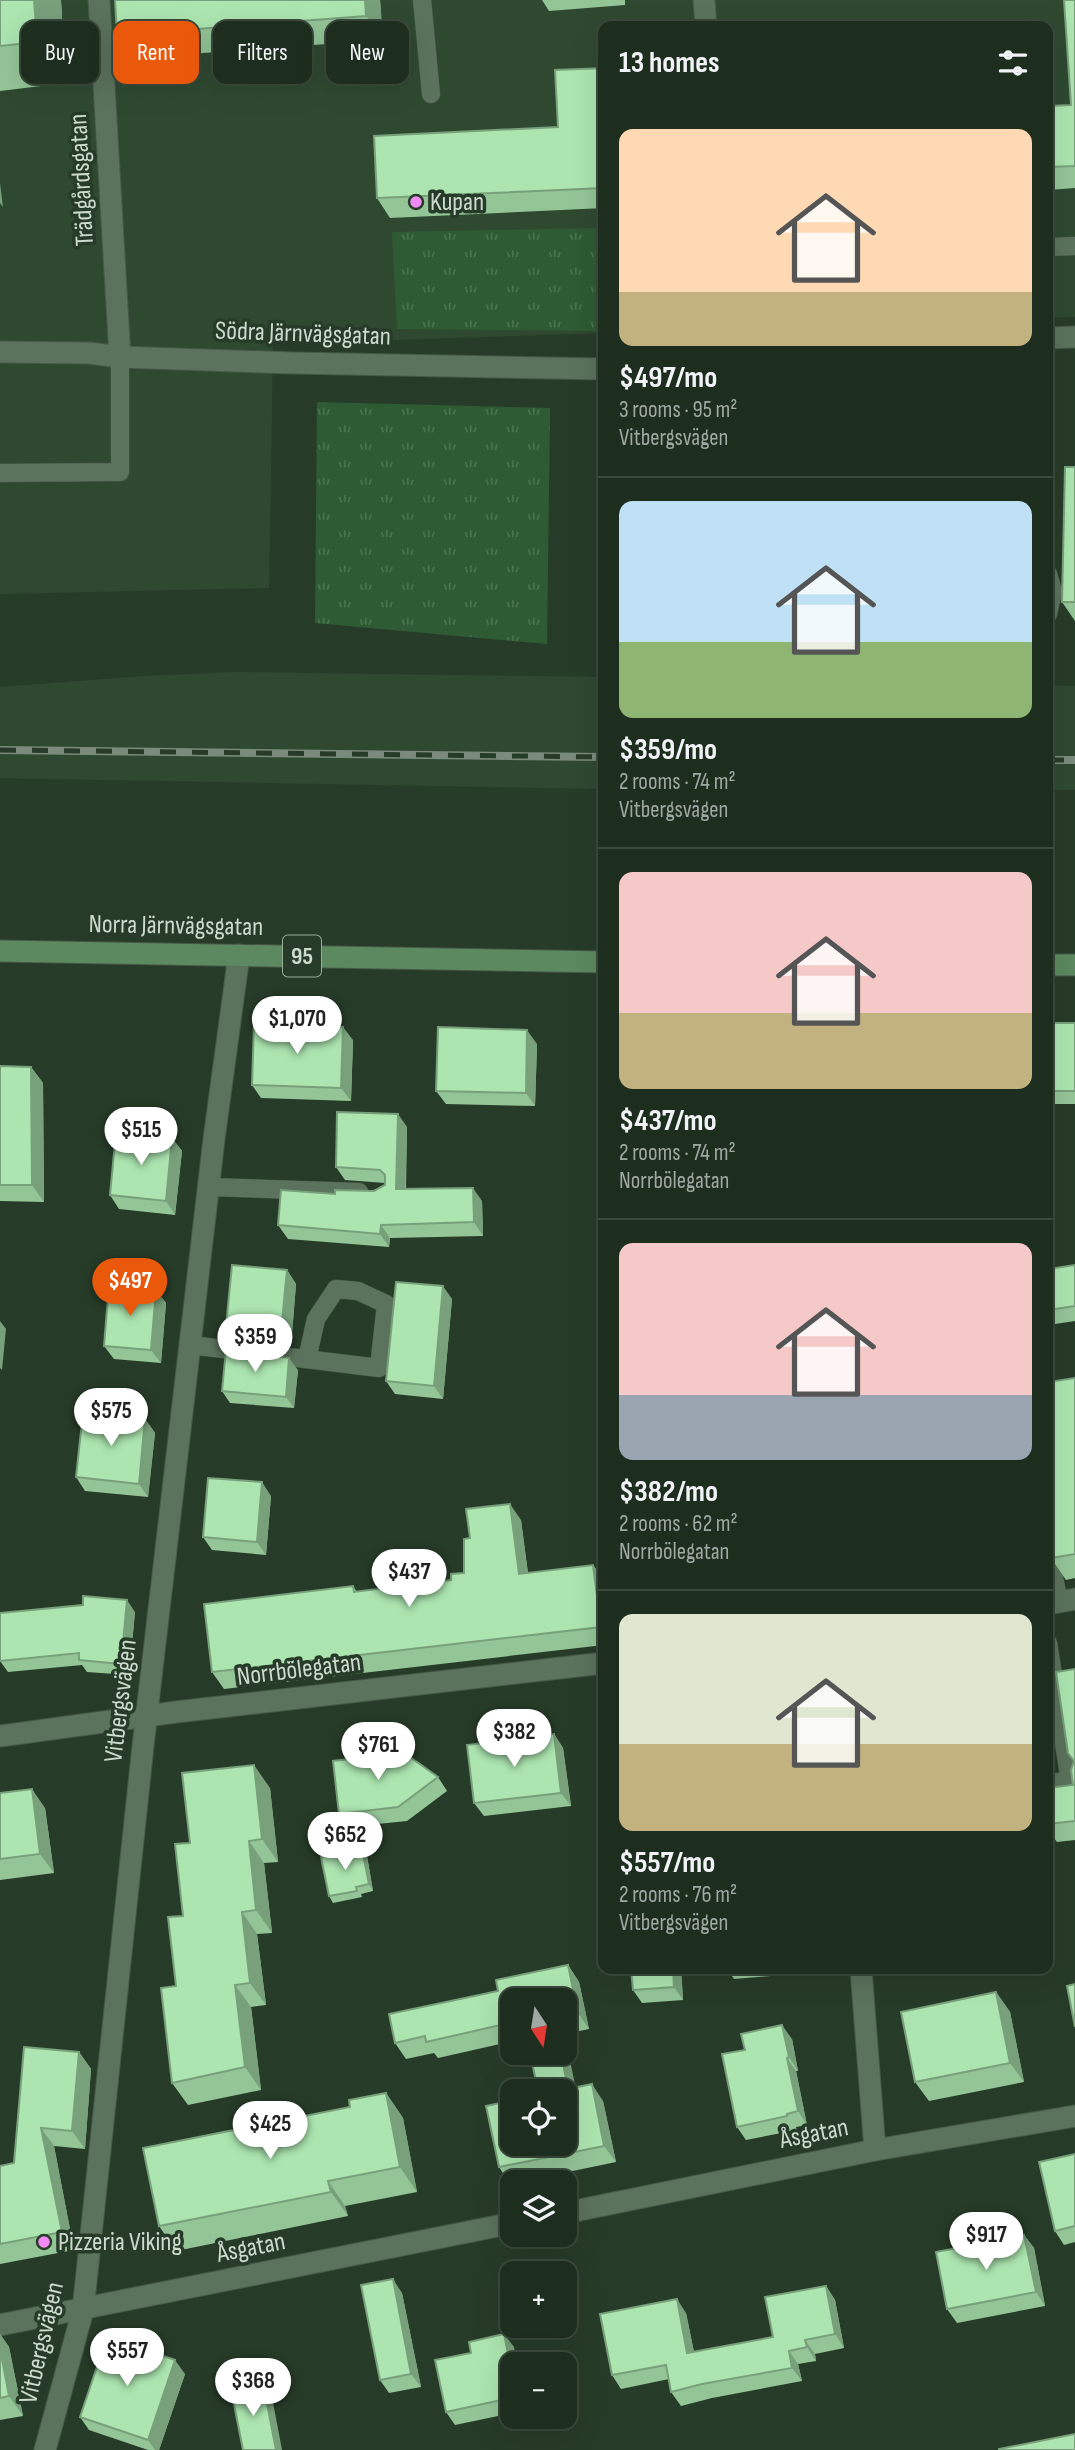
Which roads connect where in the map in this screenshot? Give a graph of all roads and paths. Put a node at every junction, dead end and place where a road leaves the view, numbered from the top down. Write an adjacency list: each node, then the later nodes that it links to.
1 (99, 0): 11 (street, Trädgårdsgatan)
2 (422, 0): 5 (lane)
3 (704, 0): 4 (street)
4 (706, 21)
5 (431, 94)
6 (1075, 246): 7 (lane)
7 (1053, 247)
8 (1075, 337): 9 (street)
9 (1053, 338)
10 (0, 352): 11 (street, Södra Järnvägsgatan)
11 (120, 357): 12 (street, Södra Järnvägsgatan); 13 (lane)
12 (598, 369)
13 (0, 472)
14 (0, 951): 15 (main road, Norra Järnvägsgatan / 95)
15 (239, 955): 16 (main road, Norra Järnvägsgatan / 95); 19 (street, Vitbergsvägen)
16 (598, 962)
17 (1053, 965): 18 (main road)
18 (1075, 965)
19 (209, 1187): 20 (lane); 21 (street, Vitbergsvägen)
20 (372, 1193)
21 (190, 1345): 22 (lane); 27 (street, Vitbergsvägen)
22 (307, 1359): 22 (lane)
23 (1053, 1569): 24 (lane)
24 (1061, 1602)
25 (598, 1664): 27 (street, Norrbölegatan)
26 (1053, 1672): 29 (lane)
27 (147, 1716): 28 (street, Norrbölegatan); 36 (street, Vitbergsvägen)
28 (0, 1735)
29 (1072, 1781): 30 (lane)
30 (1053, 1783)
31 (861, 1974): 33 (street)
32 (1075, 2116): 33 (street, Åsgatan)
33 (875, 2150): 34 (street, Åsgatan)
34 (577, 2211)
35 (500, 2226): 36 (street, Åsgatan)
36 (83, 2310): 37 (street, Åsgatan); 38 (street, Vitbergsvägen)
37 (0, 2325)
38 (44, 2450)

